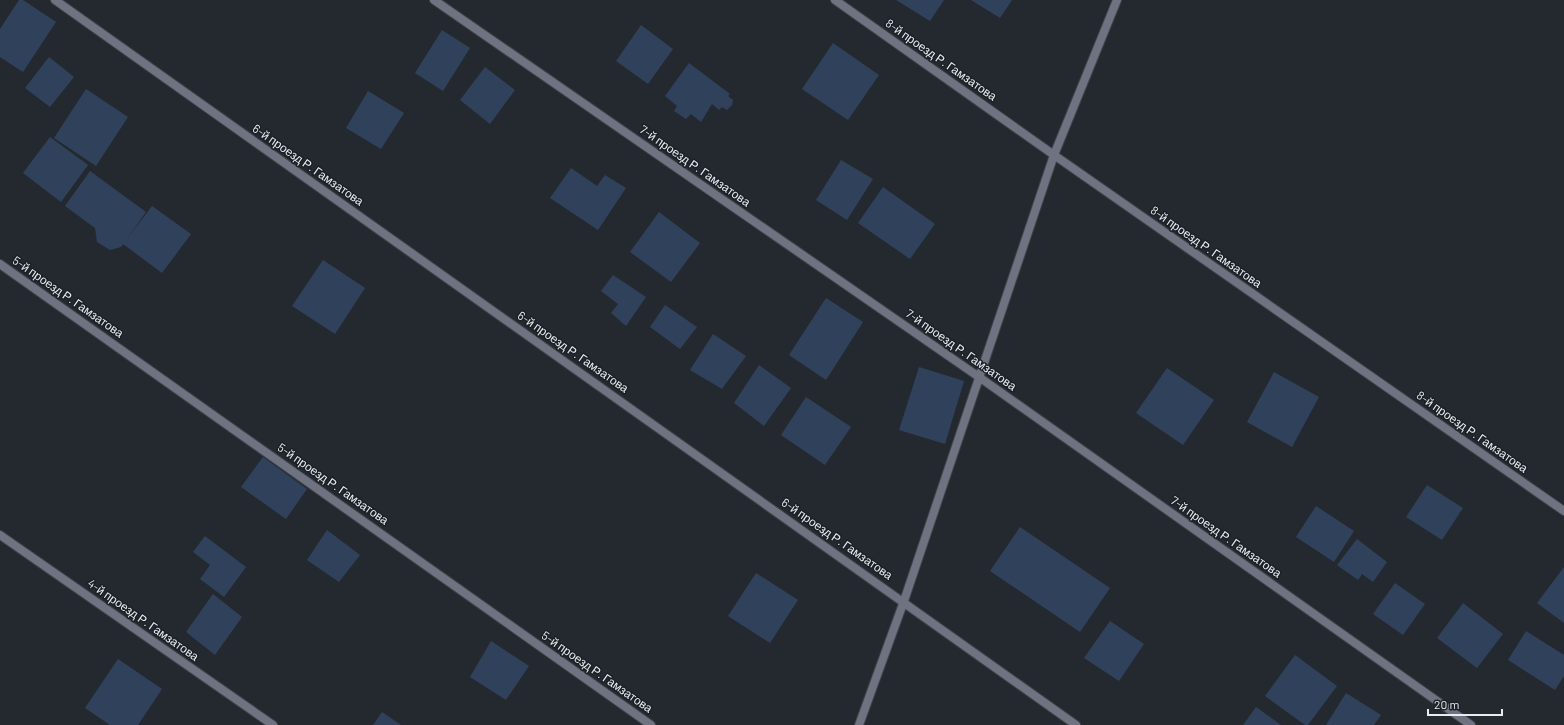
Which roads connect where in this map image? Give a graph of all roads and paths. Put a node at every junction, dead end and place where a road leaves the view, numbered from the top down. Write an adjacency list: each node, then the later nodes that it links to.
1 (55, 0): 10 (street, 6-й проезд Р. Гамзатова)
2 (434, 0): 7 (street, 7-й проезд Р. Гамзатова)
3 (835, 0): 5 (street, 8-й проезд Р. Гамзатова)
4 (1117, 0): 5 (street)
5 (1054, 155): 7 (street); 8 (street, 8-й проезд Р. Гамзатова)
6 (0, 264): 12 (street, 5-й проезд Р. Гамзатова)
7 (979, 377): 10 (street); 15 (street, 7-й проезд Р. Гамзатова)
8 (1564, 511)
9 (0, 535): 11 (street, 4-й проезд Р. Гамзатова)
10 (904, 601): 13 (street); 14 (street, 6-й проезд Р. Гамзатова)
11 (273, 725)
12 (651, 725)
13 (859, 725)
14 (1076, 725)
15 (1471, 725)

